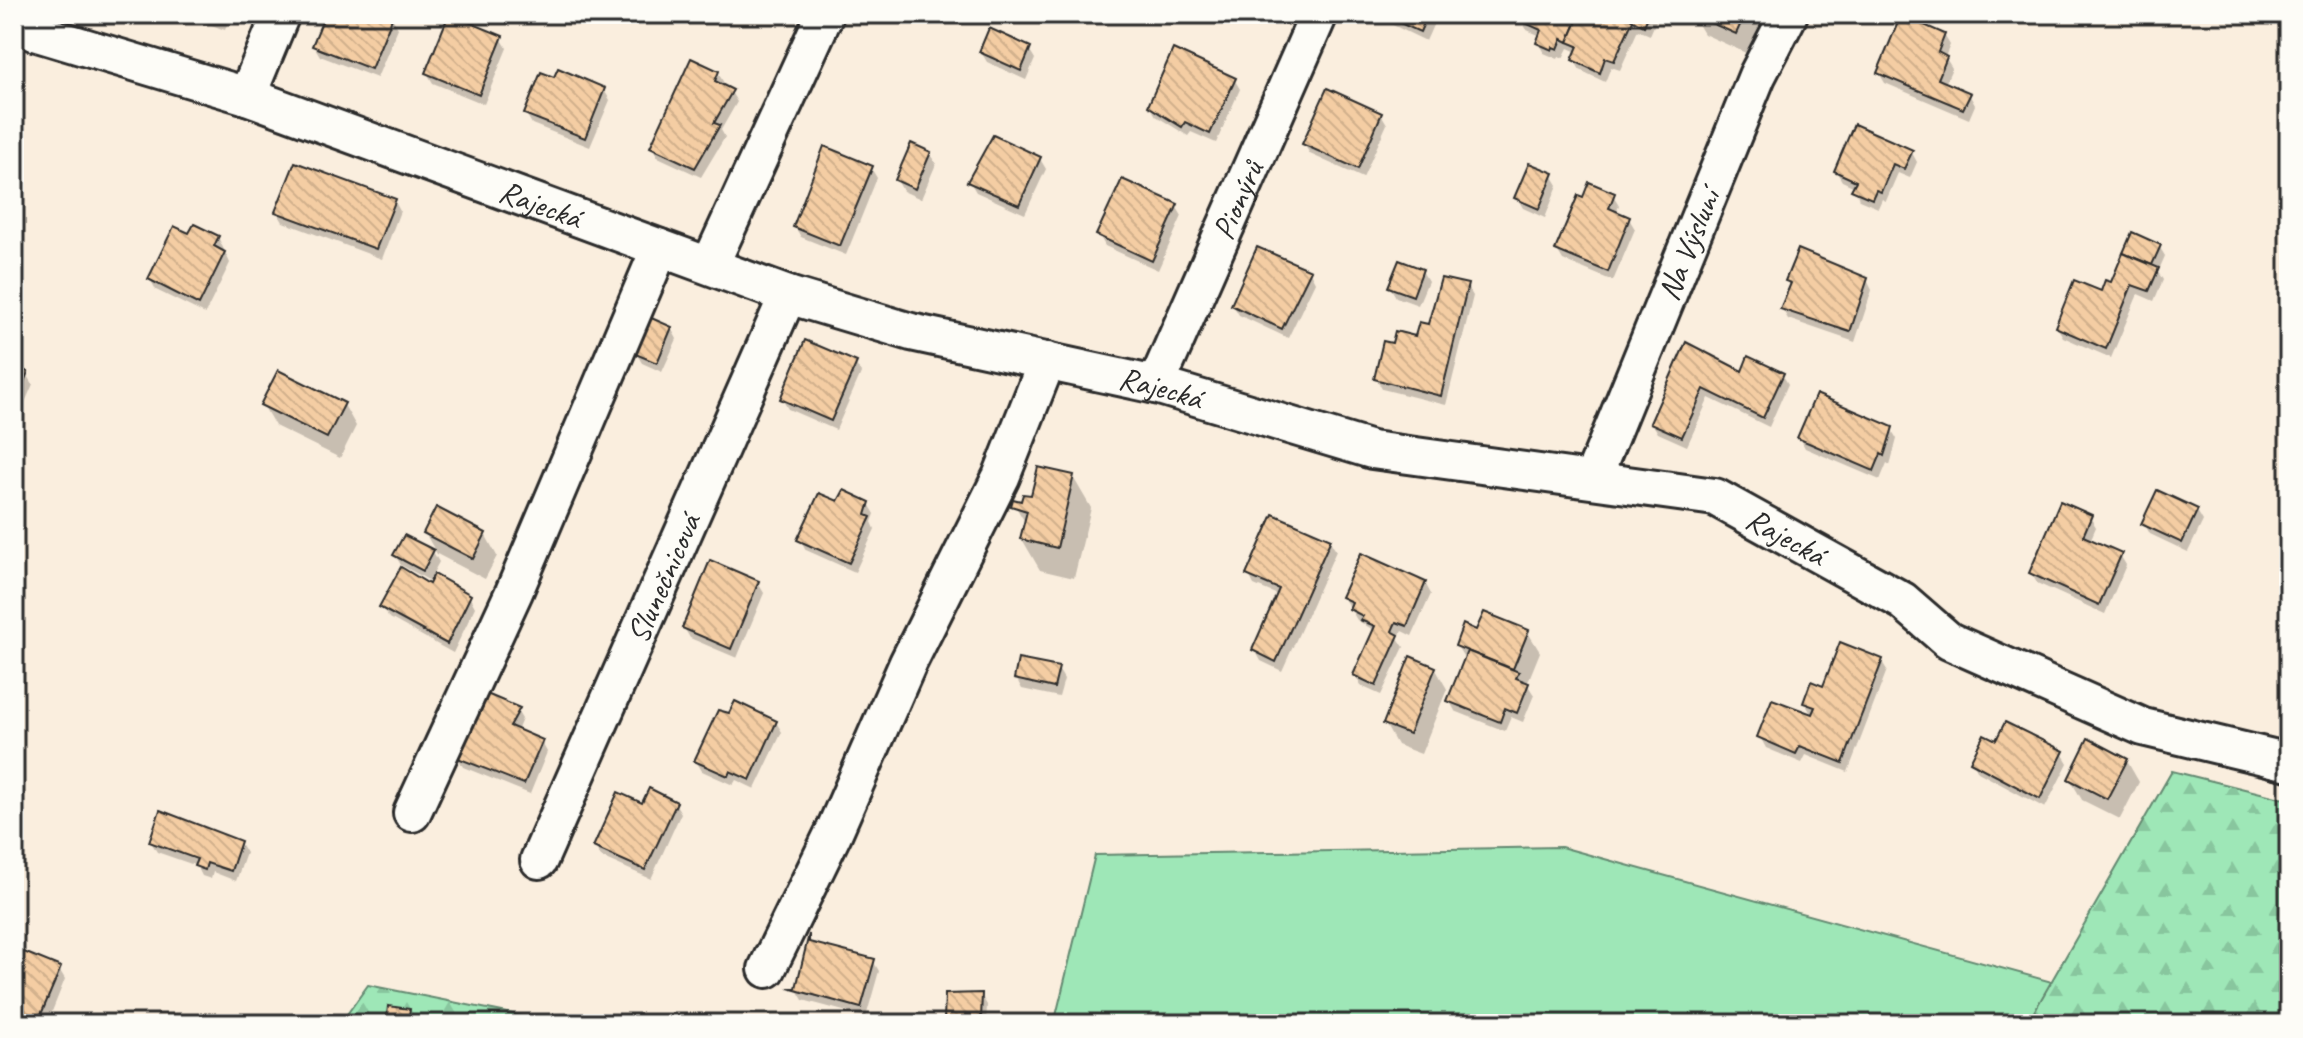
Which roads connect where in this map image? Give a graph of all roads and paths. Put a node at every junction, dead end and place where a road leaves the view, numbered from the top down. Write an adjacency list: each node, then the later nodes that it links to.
1 (281, 14): 6 (street)
2 (825, 14): 8 (street)
3 (1319, 14): 11 (street, Pionýrů)
4 (1789, 14): 12 (street, Na Výsluní)
5 (14, 26): 6 (street, Rajecká)
6 (247, 96): 7 (street, Rajecká)
7 (660, 248): 8 (street, Rajecká); 14 (street)
8 (710, 265): 9 (street, Rajecká)
9 (788, 295): 10 (street, Rajecká); 15 (street, Slunečnicová)
10 (1047, 361): 11 (street, Rajecká); 16 (street)
11 (1156, 385): 12 (street, Rajecká)
12 (1593, 478): 13 (street, Rajecká)
13 (2289, 762)
14 (412, 813)
15 (539, 860)
16 (767, 969)

